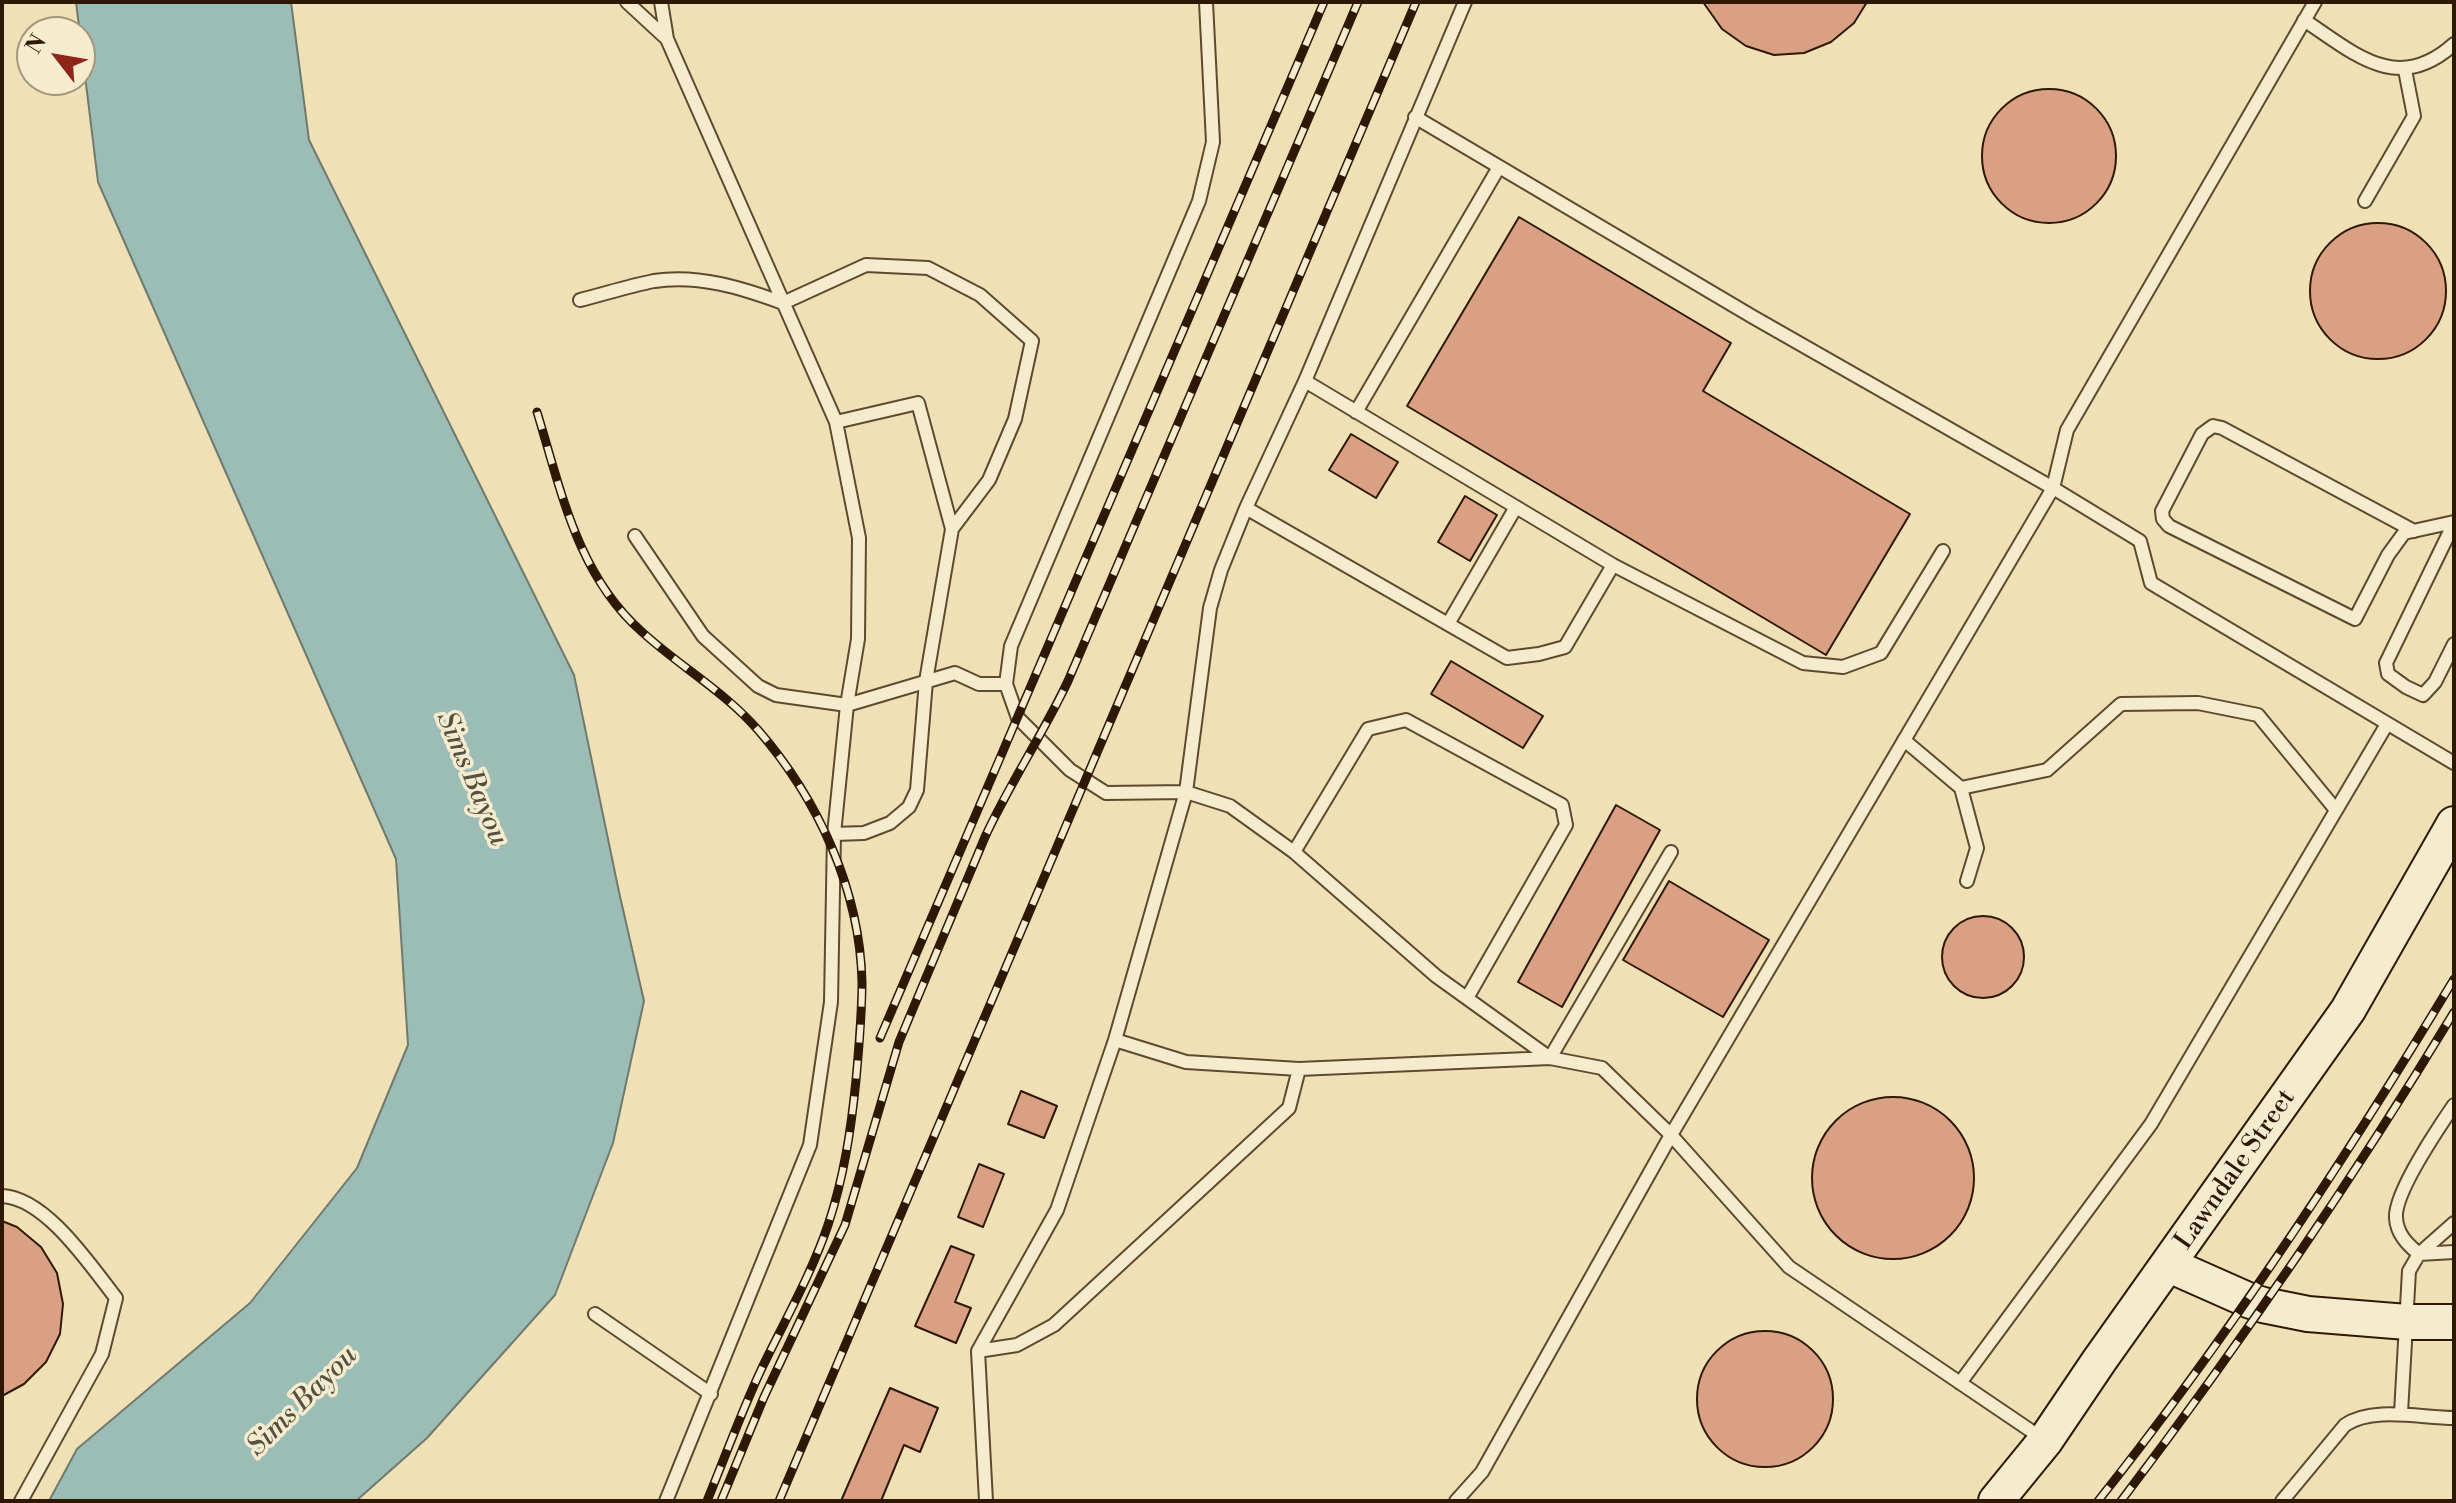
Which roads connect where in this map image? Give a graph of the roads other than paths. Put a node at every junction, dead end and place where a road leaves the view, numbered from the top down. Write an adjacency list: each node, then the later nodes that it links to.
1 (627, 2): 7 (lane)
2 (661, 2): 7 (lane)
3 (1206, 2): 30 (lane)
4 (1465, 2): 10 (lane)
5 (2315, 2): 6 (lane)
6 (2304, 20): 9 (lane); 18 (lane)
7 (667, 39): 14 (lane)
8 (2454, 44): 9 (lane)
9 (2405, 70): 12 (lane)
10 (1415, 117): 11 (lane); 15 (lane)
11 (1499, 167): 16 (lane); 18 (lane)
12 (2365, 201)
13 (580, 300): 14 (lane)
14 (783, 303): 17 (lane); 22 (lane)
15 (1305, 381): 16 (lane); 20 (lane)
16 (1356, 412): 19 (lane)
17 (836, 422): 22 (lane); 31 (lane)
18 (2053, 488): 32 (lane); 33 (lane)
19 (1516, 507): 26 (lane); 27 (lane)
20 (1246, 508): 27 (lane); 36 (lane)
21 (2454, 523): 23 (lane); 28 (lane)
22 (952, 529): 29 (lane)
23 (2414, 531): 23 (lane)
24 (635, 536): 31 (lane)
25 (1943, 551): 26 (lane)
26 (1613, 565): 27 (lane)
27 (1448, 624)
28 (2454, 644)
29 (926, 681): 30 (lane); 31 (lane); 39 (lane)
30 (1006, 684): 36 (lane)
31 (847, 705): 39 (lane)
32 (2387, 724): 34 (lane); 37 (lane)
33 (1904, 740): 35 (lane); 48 (lane)
34 (2454, 763)
35 (1961, 788): 37 (lane); 42 (lane)
36 (1186, 792): 40 (lane); 44 (lane)
37 (2336, 810): 58 (lane)
38 (2454, 824): 53 (main road, Lawndale Street)
39 (834, 834): 59 (lane)
40 (1294, 852): 43 (lane); 43 (lane)
41 (1671, 852): 45 (lane)
42 (1967, 881)
43 (1467, 998): 45 (lane)
44 (1115, 1040): 46 (lane); 57 (lane)
45 (1550, 1058): 46 (lane); 48 (lane)
46 (1299, 1069): 57 (lane)
47 (2454, 1105): 52 (lane)
48 (1671, 1135): 58 (lane); 66 (lane)
49 (2, 1196): 63 (lane)
50 (2454, 1223): 52 (lane)
51 (2454, 1252): 52 (lane)
52 (2419, 1254): 55 (lane)
53 (2169, 1265): 55 (main road); 62 (main road, Lawndale Street)
54 (595, 1314): 59 (lane)
55 (2407, 1322): 56 (main road); 60 (lane)
56 (2454, 1322)
57 (978, 1351): 65 (lane)
58 (1960, 1383): 62 (lane)
59 (711, 1394): 64 (lane)
60 (2401, 1413): 61 (lane); 68 (lane)
61 (2454, 1418)
62 (2045, 1441): 67 (main road, Lawndale Street)
63 (21, 1501)
64 (666, 1501)
65 (986, 1501)
66 (1456, 1501)
67 (1996, 1501)
68 (2282, 1501)

